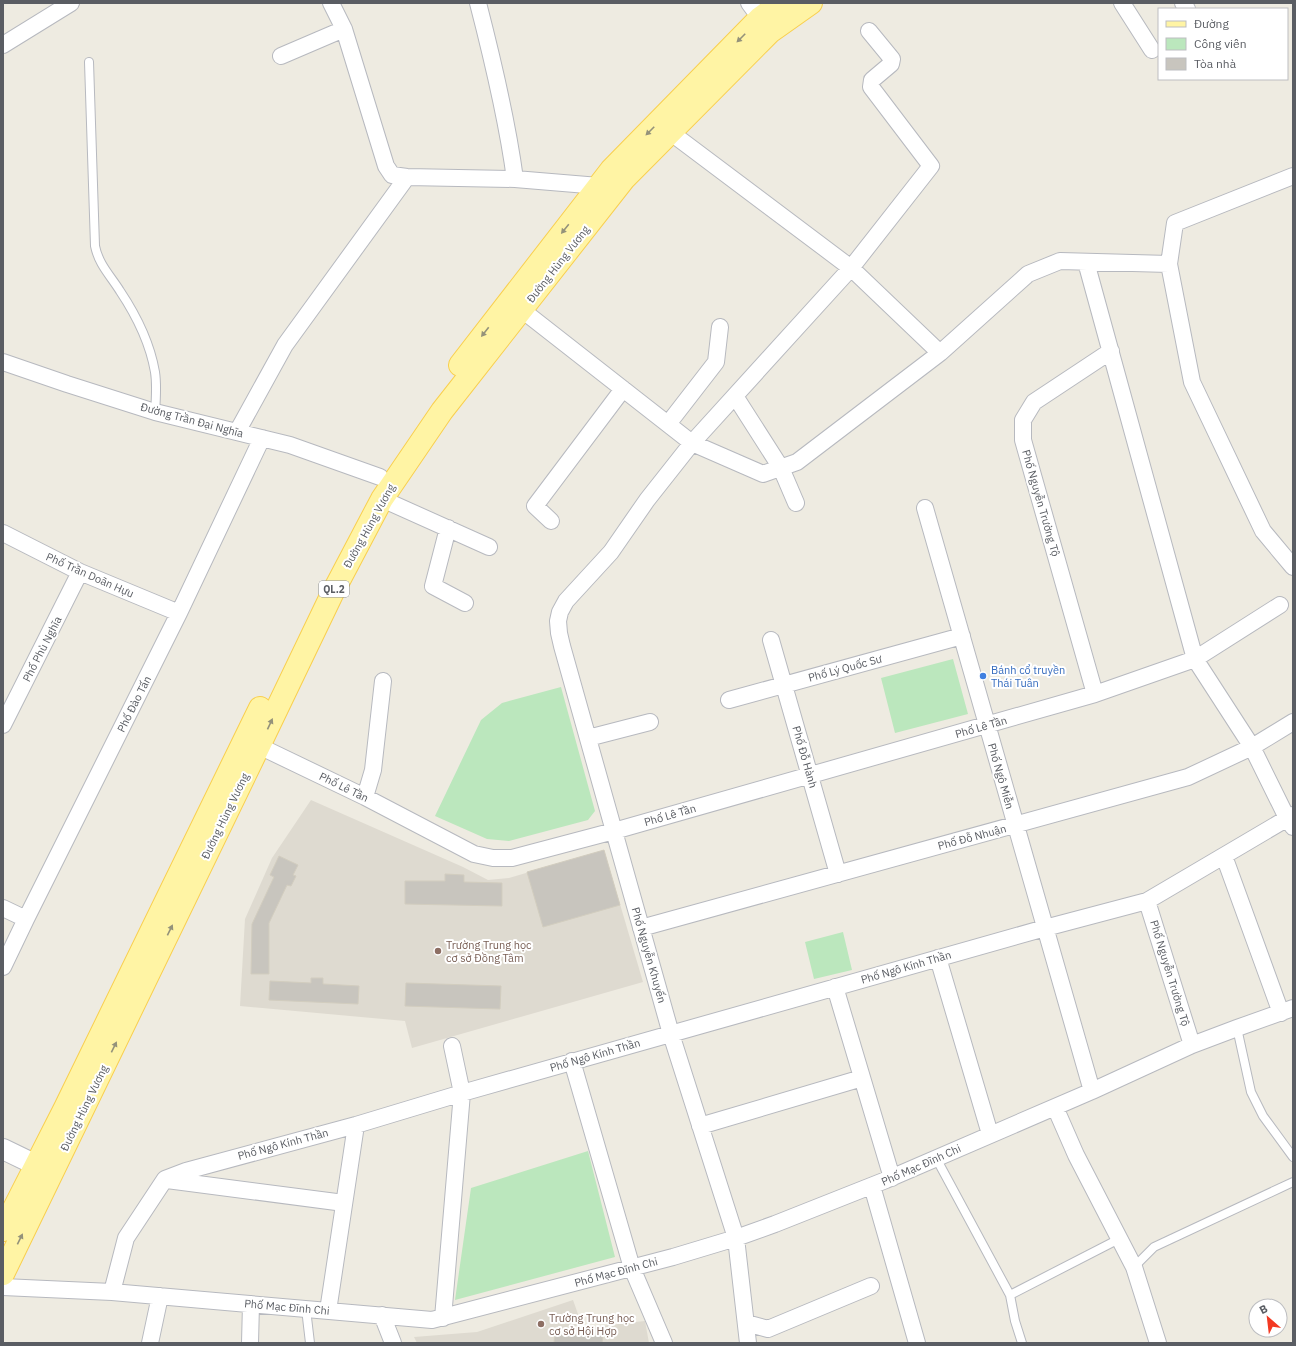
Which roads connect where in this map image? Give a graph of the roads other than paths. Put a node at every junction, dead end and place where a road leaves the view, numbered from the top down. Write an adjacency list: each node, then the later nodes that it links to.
1 (71, 3): 10 (street)
2 (331, 3): 8 (street)
3 (478, 3): 17 (street)
4 (781, 3): 7 (main road, Đường Hùng Vương / QL.2)
5 (811, 3): 14 (main road, Đường Hùng Vương / QL.2)
6 (1122, 3): 11 (street)
7 (755, 11): 18 (main road, Đường Hùng Vương / QL.2, one-way to 18)
8 (344, 29): 12 (street); 16 (street)
9 (870, 31): 21 (street, Phố Nguyễn Khuyến)
10 (3, 45)
11 (1152, 50)
12 (281, 56)
13 (89, 62): 29 (lane)
14 (670, 132): 21 (street); 22 (main road, Đường Hùng Vương / QL.2)
15 (1293, 176): 20 (street)
16 (407, 177): 17 (street); 31 (street)
17 (515, 179): 18 (street)
18 (600, 186): 35 (main road, Đường Hùng Vương / QL.2, one-way to 35)
19 (1086, 262): 20 (street); 24 (street); 25 (street)
20 (1169, 264): 42 (street)
21 (851, 268): 25 (street); 28 (street, Phố Nguyễn Khuyến)
22 (522, 310): 27 (street); 35 (main road, Đường Hùng Vương / QL.2)
23 (720, 327): 30 (street)
24 (1111, 350): 49 (street); 52 (street, Phố Nguyễn Trường Tộ)
25 (940, 353): 34 (street)
26 (3, 362): 29 (street, Đường Trần Đại Nghĩa)
27 (623, 389): 30 (street); 38 (street)
28 (735, 396): 33 (street, Phố Nguyễn Khuyến); 34 (street)
29 (155, 412): 31 (street, Đường Trần Đại Nghĩa)
30 (668, 424): 33 (street)
31 (237, 432): 32 (street, Đường Trần Đại Nghĩa)
32 (262, 438): 35 (street, Đường Trần Đại Nghĩa); 46 (street, Phố Đào Tấn)
33 (692, 443): 34 (street); 58 (street, Phố Nguyễn Khuyến)
34 (781, 468): 36 (street)
35 (385, 486): 39 (street, Đường Trần Đại Nghĩa); 59 (main road, Đường Hùng Vương / QL.2, one-way to 35); 92 (main road, Đường Hùng Vương / QL.2)
36 (796, 503)
37 (925, 508): 47 (street, Phố Ngô Miễn)
38 (551, 521)
39 (448, 528): 41 (street, Đường Trần Đại Nghĩa); 44 (street)
40 (3, 533): 43 (street, Phố Trần Doãn Hựu)
41 (489, 547)
42 (1293, 567)
43 (80, 572): 46 (street, Phố Trần Doãn Hựu); 56 (street, Phố Phù Nghĩa)
44 (465, 603)
45 (1280, 605): 49 (street, Phố Lê Tần)
46 (179, 613): 70 (street, Phố Đào Tấn)
47 (962, 636): 51 (street, Phố Lý Quốc Sư); 57 (street, Phố Ngô Miễn)
48 (771, 640): 51 (street, Phố Đỗ Hành)
49 (1195, 659): 52 (street, Phố Lê Tần); 60 (street)
50 (383, 681): 62 (street)
51 (784, 685): 53 (street, Phố Lý Quốc Sư); 61 (street, Phố Đỗ Hành)
52 (1095, 694): 57 (street, Phố Lê Tần)
53 (729, 700)
54 (650, 722): 58 (street)
55 (1293, 722): 60 (street, Phố Đỗ Nhuận)
56 (3, 725)
57 (987, 726): 61 (street, Phố Lê Tần); 64 (street, Phố Ngô Miễn)
58 (588, 738): 65 (street, Phố Nguyễn Khuyến)
59 (259, 746): 62 (street, Phố Lê Tần); 103 (main road, Đường Hùng Vương / QL.2, one-way to 59)
60 (1252, 747): 63 (street); 64 (street, Phố Đỗ Nhuận)
61 (810, 776): 65 (street, Phố Lê Tần); 67 (street, Phố Đỗ Hành)
62 (365, 797): 65 (street, Phố Lê Tần)
63 (1291, 820): 66 (street, Phố Ngô Kính Thần)
64 (1015, 825): 67 (street, Phố Đỗ Nhuận); 72 (street, Phố Ngô Miễn)
65 (614, 831): 71 (street, Phố Nguyễn Khuyến)
66 (1224, 856): 68 (street, Phố Ngô Kính Thần); 76 (street)
67 (838, 874): 71 (street, Phố Đỗ Nhuận)
68 (1147, 901): 72 (street, Phố Ngô Kính Thần); 79 (street, Phố Nguyễn Trường Tộ)
69 (3, 908): 70 (street)
70 (26, 919): 74 (street, Phố Đào Tấn)
71 (641, 928): 78 (street, Phố Nguyễn Khuyến)
72 (1045, 928): 73 (street, Phố Ngô Kính Thần); 83 (street, Phố Ngô Miễn)
73 (938, 958): 75 (street, Phố Ngô Kính Thần); 88 (street)
74 (3, 968)
75 (835, 987): 78 (street, Phố Ngô Kính Thần); 82 (street)
76 (1287, 1010): 77 (street, Phố Mạc Đĩnh Chi)
77 (1237, 1028): 79 (street, Phố Mạc Đĩnh Chi); 90 (lane)
78 (671, 1034): 81 (street, Phố Ngô Kính Thần); 87 (street, Phố Nguyễn Khuyến)
79 (1192, 1045): 83 (street, Phố Mạc Đĩnh Chi)
80 (452, 1046): 84 (street)
81 (572, 1062): 84 (street, Phố Ngô Kính Thần); 102 (street)
82 (862, 1078): 87 (street); 93 (street)
83 (1092, 1091): 85 (street, Phố Mạc Đĩnh Chi)
84 (462, 1093): 86 (street, Phố Ngô Kính Thần); 113 (street)
85 (1055, 1106): 88 (street, Phố Mạc Đĩnh Chi); 100 (street)
86 (356, 1125): 94 (street, Phố Ngô Kính Thần); 97 (street)
87 (700, 1126): 99 (street, Phố Nguyễn Khuyến)
88 (990, 1134): 91 (street, Phố Mạc Đĩnh Chi)
89 (3, 1149): 92 (street)
90 (1293, 1157)
91 (936, 1158): 93 (street, Phố Mạc Đĩnh Chi); 107 (lane)
92 (36, 1165): 98 (main road, Đường Hùng Vương / QL.2)
93 (892, 1178): 96 (street, Phố Mạc Đĩnh Chi)
94 (165, 1180): 97 (street); 106 (street)
95 (1293, 1182): 101 (lane)
96 (872, 1186): 99 (street, Phố Mạc Đĩnh Chi); 121 (street)
97 (344, 1203): 111 (street)
98 (3, 1230)
99 (736, 1238): 102 (street, Phố Mạc Đĩnh Chi); 114 (street, Phố Nguyễn Khuyến)
100 (1119, 1239): 101 (street); 107 (lane)
101 (1134, 1267): 123 (street)
102 (632, 1268): 113 (street, Phố Mạc Đĩnh Chi); 119 (street)
103 (3, 1274)
104 (871, 1286): 114 (street)
105 (3, 1287): 106 (street, Phố Mạc Đĩnh Chi)
106 (112, 1292): 108 (street, Phố Mạc Đĩnh Chi)
107 (1010, 1295): 122 (lane)
108 (160, 1296): 109 (street, Phố Mạc Đĩnh Chi); 115 (street)
109 (250, 1304): 110 (street, Phố Mạc Đĩnh Chi); 116 (street)
110 (306, 1309): 111 (street, Phố Mạc Đĩnh Chi); 117 (lane)
111 (328, 1311): 112 (street, Phố Mạc Đĩnh Chi)
112 (382, 1316): 113 (street, Phố Mạc Đĩnh Chi); 118 (street)
113 (443, 1318)
114 (746, 1323): 120 (street, Phố Nguyễn Khuyến)
115 (150, 1343)
116 (250, 1343)
117 (310, 1343)
118 (393, 1343)
119 (664, 1343)
120 (748, 1343)
121 (916, 1343)
122 (1022, 1343)
123 (1158, 1343)

